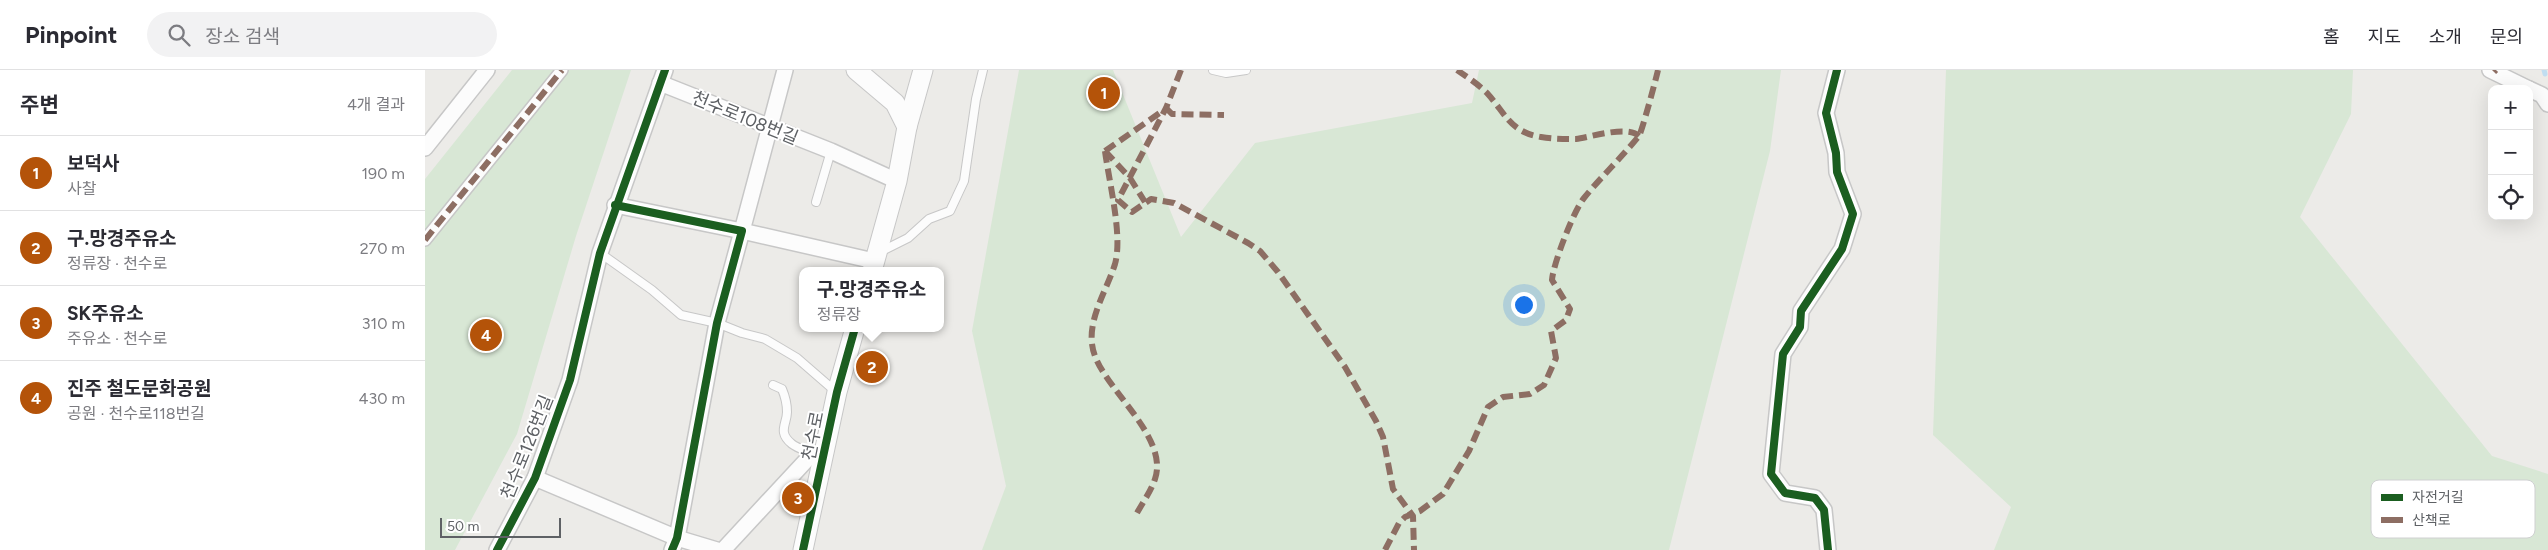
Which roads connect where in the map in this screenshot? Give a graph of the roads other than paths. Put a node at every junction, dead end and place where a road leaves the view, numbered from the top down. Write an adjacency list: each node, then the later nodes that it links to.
1 (487, 70): 17 (street)
2 (562, 70): 23 (street)
3 (785, 70): 16 (street)
4 (856, 70): 15 (street)
5 (923, 70): 15 (street)
6 (983, 70): 25 (lane)
7 (1213, 70): 8 (lane)
8 (1246, 70)
9 (1837, 70): 37 (street)
10 (2490, 70): 12 (street)
11 (662, 77): 16 (street, 천수로108번길); 21 (street, 천수로126번길)
12 (2521, 85)
13 (2533, 91): 14 (street)
14 (2548, 104)
15 (907, 126): 19 (street)
16 (769, 128): 18 (street, 천수로108번길); 22 (street)
17 (425, 148)
18 (831, 151): 19 (street, 천수로108번길); 20 (lane)
19 (897, 181): 25 (street)
20 (816, 202)
21 (615, 205): 22 (street); 24 (street, 천수로126번길)
22 (742, 231): 25 (street); 26 (street)
23 (425, 240)
24 (599, 253): 26 (lane); 31 (street, 천수로126번길)
25 (874, 262)
26 (717, 323): 29 (lane); 32 (street)
27 (854, 332): 29 (street, 천수로)
28 (773, 385): 30 (lane, 천수로)
29 (837, 392): 30 (street, 천수로)
30 (819, 456): 35 (street); 36 (street, 천수로)
31 (535, 478): 32 (street, 천수로126번길); 33 (street, 천수로126번길)
32 (674, 544): 34 (street, 천수로126번길)
33 (497, 550)
34 (717, 550)
35 (723, 550)
36 (803, 550)
37 (1827, 550)

